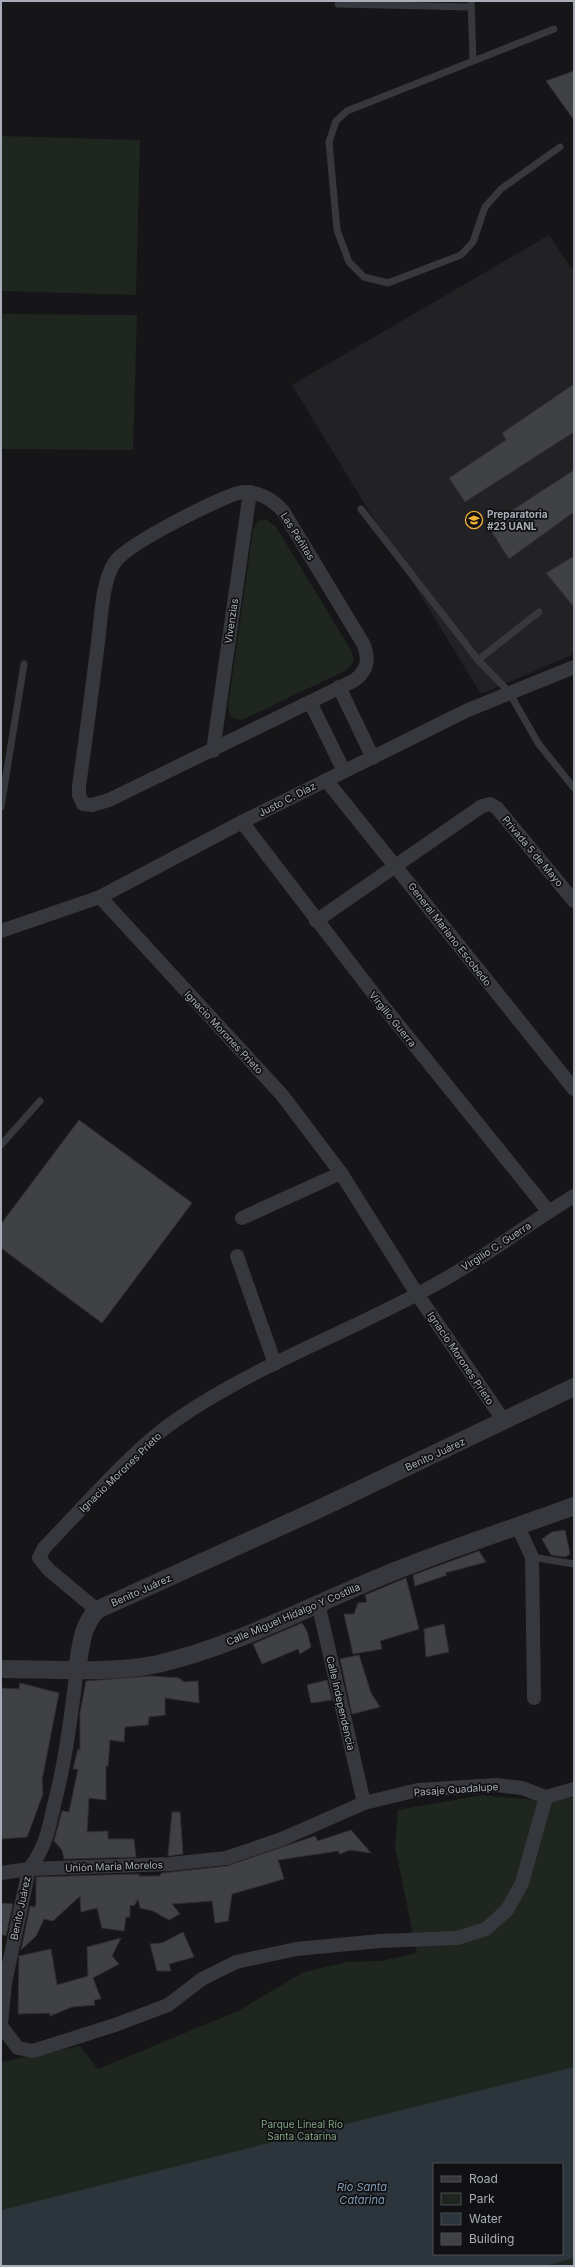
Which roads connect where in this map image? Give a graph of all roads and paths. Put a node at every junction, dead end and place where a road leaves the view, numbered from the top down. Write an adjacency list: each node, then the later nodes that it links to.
1 (338, 4): 2 (lane)
2 (471, 4): 4 (lane)
3 (554, 29): 4 (lane)
4 (473, 60): 5 (lane)
5 (560, 146)
6 (250, 492): 12 (street, Las Peñitas); 15 (street, Vivenzias); 15 (street, Las Peñitas)
7 (360, 509): 9 (lane)
8 (539, 612): 9 (lane)
9 (478, 660): 13 (lane)
10 (24, 664): 20 (lane)
11 (574, 667): 13 (street, Justo C. Díaz)
12 (339, 687): 14 (street, Las Peñitas); 16 (street)
13 (509, 692): 16 (street, Justo C. Díaz); 19 (lane)
14 (310, 702): 15 (street, Las Peñitas); 17 (street)
15 (213, 751)
16 (373, 758): 17 (street, Justo C. Díaz)
17 (344, 772): 18 (street, Justo C. Díaz)
18 (326, 780): 21 (street, Justo C. Díaz); 22 (street, General Mariano Escobedo)
19 (574, 788)
20 (1, 807)
21 (242, 822): 23 (street, Justo C. Díaz); 25 (street, Virgilio Guerra)
22 (395, 865): 24 (street, Privada 5 de Mayo); 25 (street); 27 (street, General Mariano Escobedo)
23 (100, 897): 26 (street, Justo C. Díaz); 30 (street, Ignacio Morones Prieto)
24 (574, 901)
25 (316, 921): 32 (street, Virgilio Guerra)
26 (1, 933)
27 (574, 1089)
28 (40, 1101): 29 (lane)
29 (1, 1144)
30 (341, 1173): 33 (street); 35 (street, Ignacio Morones Prieto)
31 (574, 1196): 32 (street, Virgilio C. Guerra)
32 (549, 1212): 35 (street, Virgilio C. Guerra)
33 (242, 1218)
34 (237, 1256): 36 (street)
35 (417, 1294): 36 (street, Ignacio Morones Prieto); 38 (street, Ignacio Morones Prieto)
36 (275, 1364): 44 (street, Ignacio Morones Prieto)
37 (574, 1387): 38 (street, Benito Juárez)
38 (504, 1421): 44 (street, Benito Juárez)
39 (574, 1506): 40 (street, Calle Miguel Hidalgo Y Costilla)
40 (518, 1527): 41 (street); 43 (street, Calle Miguel Hidalgo Y Costilla)
41 (532, 1557): 42 (lane); 47 (street)
42 (574, 1564)
43 (318, 1603): 45 (street, Calle Miguel Hidalgo Y Costilla); 50 (street, Calle Independencia)
44 (97, 1610): 45 (street, Benito Juárez)
45 (78, 1669): 46 (street, Calle Miguel Hidalgo Y Costilla); 52 (street, Benito Juárez)
46 (1, 1670)
47 (534, 1698)
48 (574, 1789): 49 (street)
49 (546, 1797): 50 (street, Pasaje Guadalupe); 54 (street, Benito Juárez)
50 (364, 1803): 51 (street, Pasaje Guadalupe)
51 (226, 1858): 52 (street, Unión María Morelos)
52 (29, 1869): 53 (street, Unión María Morelos); 54 (street, Benito Juárez)
53 (1, 1873)
54 (1, 2025)

